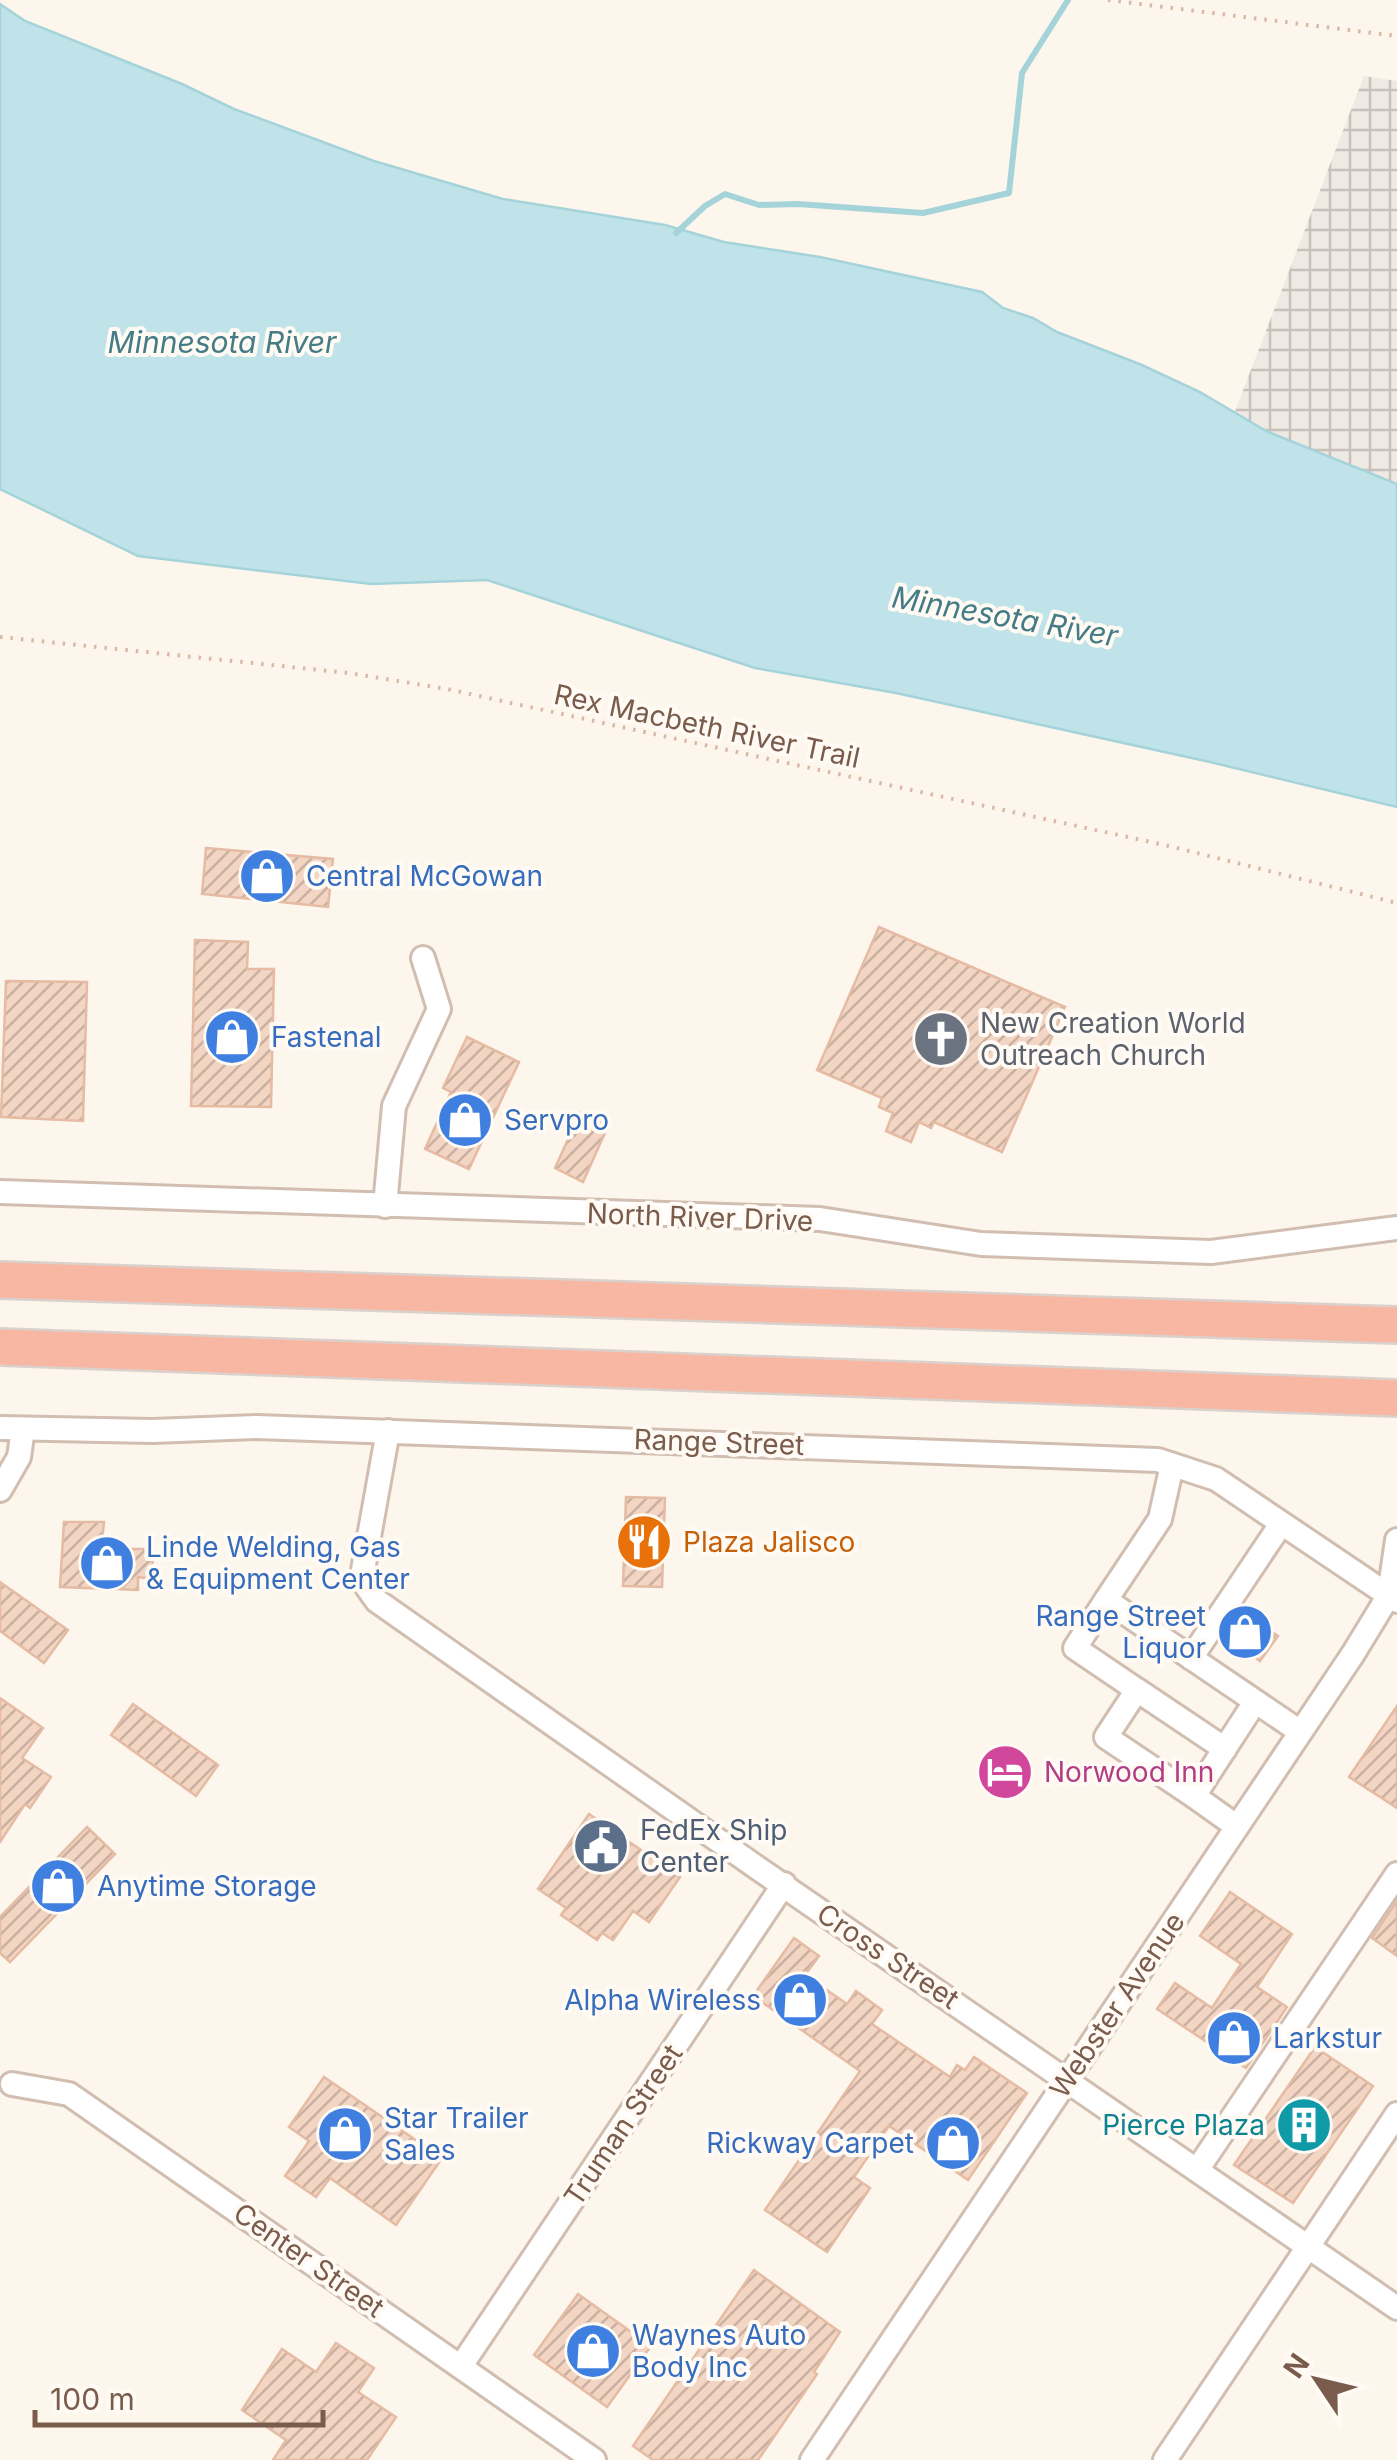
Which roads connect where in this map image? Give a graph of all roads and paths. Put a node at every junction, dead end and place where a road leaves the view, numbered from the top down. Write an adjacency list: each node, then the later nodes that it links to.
1 (1108, 0): 2 (path)
2 (1397, 36)
3 (0, 637): 4 (path, Rex Macbeth River Trail)
4 (1397, 903)
5 (423, 958): 7 (street)
6 (0, 1192): 7 (street, North River Drive)
7 (385, 1206): 8 (street, North River Drive)
8 (1397, 1228)
9 (0, 1280): 10 (highway)
10 (1397, 1325)
11 (0, 1347): 12 (highway)
12 (1397, 1398)
13 (12, 1429): 14 (street, Range Street); 16 (street)
14 (388, 1431): 15 (street, Range Street); 29 (street, Cross Street)
15 (1172, 1465): 17 (street, Range Street); 20 (street)
16 (0, 1490)
17 (1281, 1524): 19 (street, Range Street); 21 (street)
18 (1397, 1544): 19 (street, Webster Avenue)
19 (1393, 1598): 24 (street, Webster Avenue)
20 (1106, 1600): 21 (street); 22 (street)
21 (1192, 1658): 23 (street)
22 (1137, 1690): 25 (street); 26 (street)
23 (1255, 1702): 24 (street); 25 (street)
24 (1299, 1731): 27 (street, Webster Avenue)
25 (1226, 1749): 26 (street)
26 (1194, 1796): 27 (street)
27 (1236, 1826): 30 (street, Webster Avenue)
28 (1397, 1874): 33 (street)
29 (784, 1884): 30 (street, Cross Street); 36 (street, Truman Street)
30 (1067, 2079): 33 (street, Cross Street); 38 (street, Webster Avenue)
31 (12, 2084): 36 (street, Center Street)
32 (1397, 2114): 34 (street)
33 (1197, 2170): 34 (street, Cross Street)
34 (1308, 2247): 35 (street, Cross Street); 39 (street)
35 (1397, 2308)
36 (461, 2366): 37 (street, Center Street)
37 (594, 2460)
38 (812, 2460)
39 (1164, 2460)

